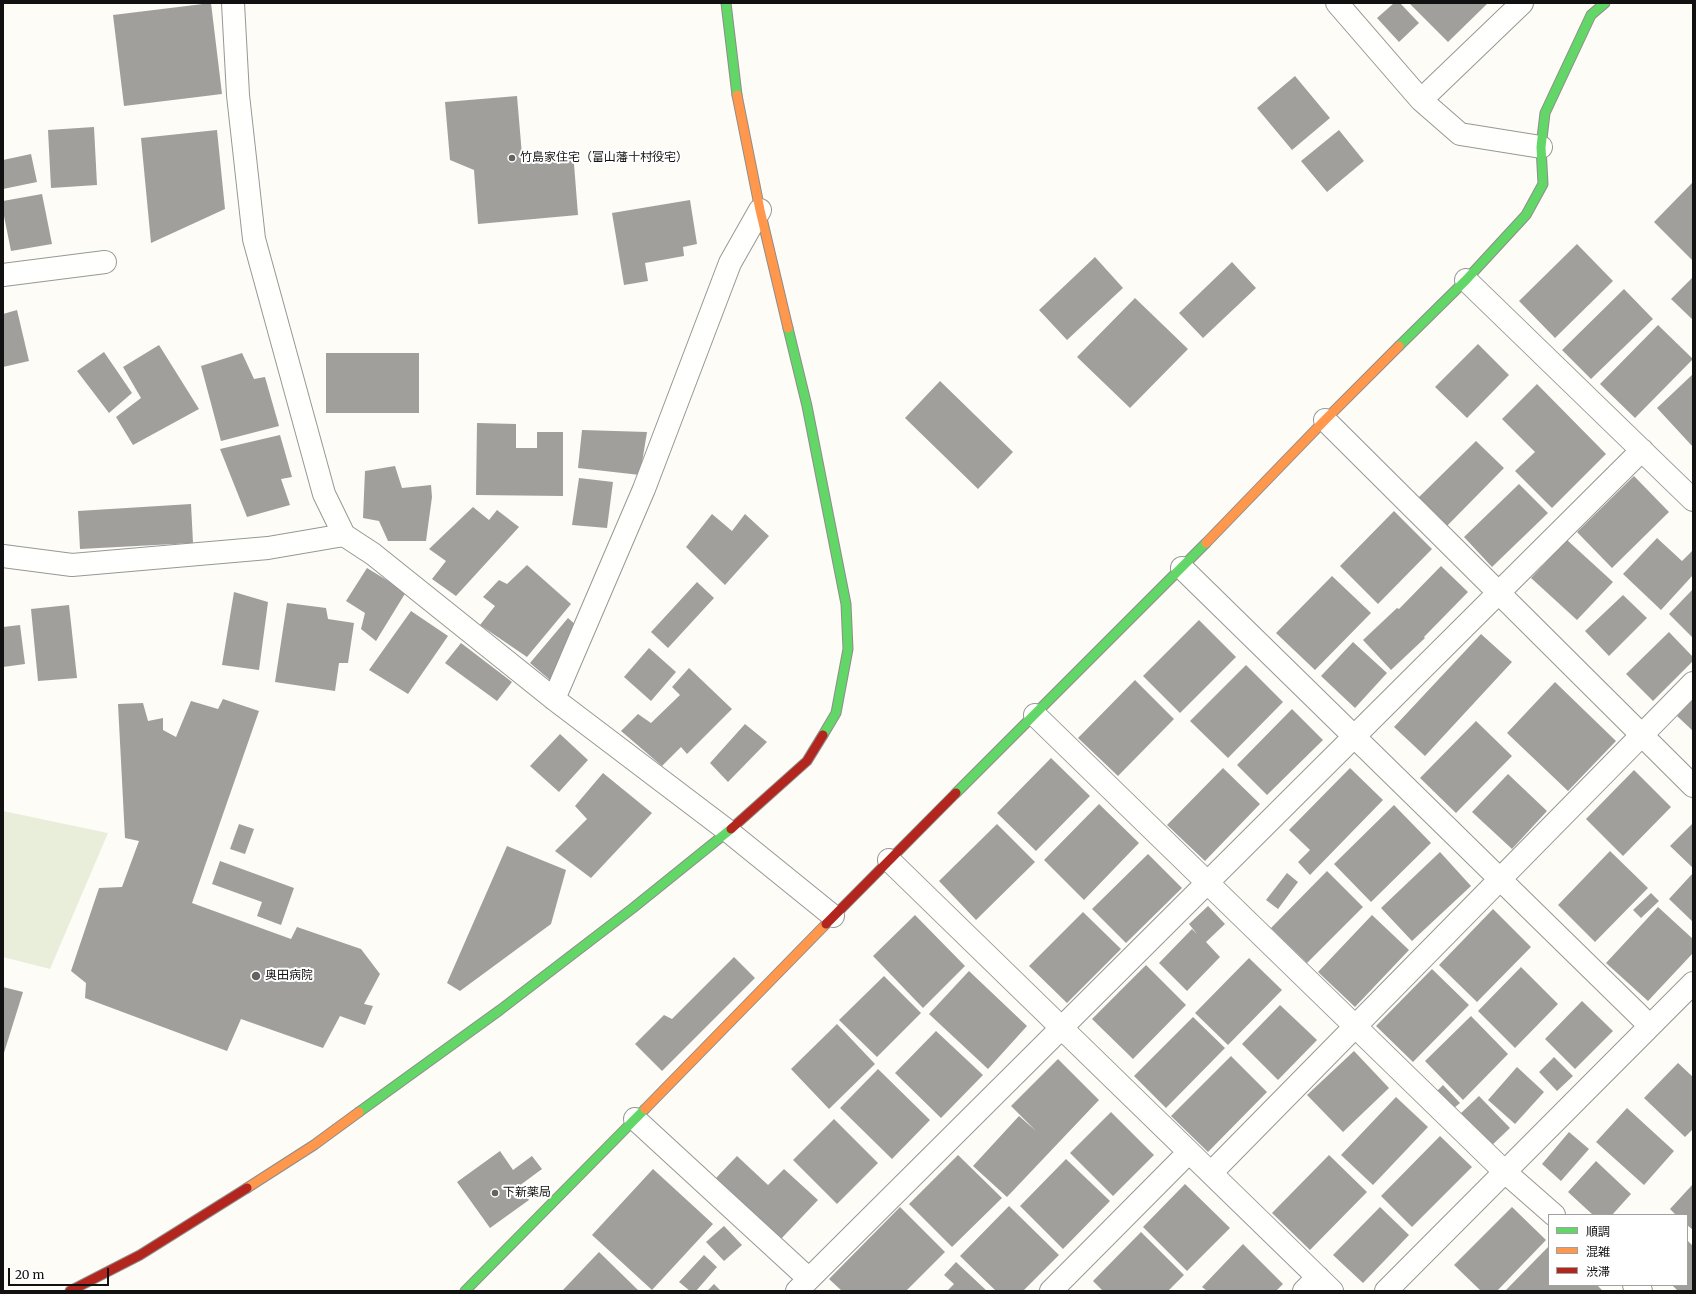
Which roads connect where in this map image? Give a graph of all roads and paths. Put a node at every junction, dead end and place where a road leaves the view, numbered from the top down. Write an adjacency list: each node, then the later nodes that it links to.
1 (233, 3): 15 (street)
2 (726, 3): 8 (street)
3 (1337, 3): 6 (street)
4 (1522, 3): 6 (street)
5 (1605, 3): 7 (street)
6 (1421, 100): 7 (street)
7 (1541, 147): 11 (street)
8 (760, 210): 20 (street); 25 (street)
9 (105, 262): 10 (street)
10 (3, 275)
11 (1466, 280): 12 (street); 13 (street)
12 (1325, 420): 17 (street); 18 (street)
13 (1642, 450): 14 (street); 18 (street)
14 (1693, 500)
15 (344, 535): 16 (street); 20 (street)
16 (3, 556)
17 (1182, 568): 21 (street); 23 (street)
18 (1498, 592): 22 (street); 23 (street)
19 (1693, 684): 22 (street)
20 (554, 699): 25 (street)
21 (1035, 715): 26 (street); 28 (street)
22 (1642, 735): 24 (street); 27 (street)
23 (1354, 736): 27 (street); 28 (street)
24 (1693, 786)
25 (728, 830): 29 (street); 41 (street)
26 (889, 860): 29 (street); 33 (street)
27 (1500, 880): 31 (street); 32 (street)
28 (1207, 883): 31 (street); 33 (street)
29 (833, 916): 34 (street)
30 (1693, 983): 32 (street)
31 (1356, 1026): 36 (street); 37 (street)
32 (1650, 1026): 36 (street)
33 (1061, 1028): 35 (street); 39 (street)
34 (635, 1119): 39 (street); 42 (street)
35 (1189, 1152): 37 (street); 43 (street)
36 (1505, 1172): 38 (street); 44 (street)
37 (1211, 1174): 40 (street)
38 (1553, 1214)
39 (803, 1285)
40 (1318, 1286)
41 (70, 1291)
42 (465, 1291)
43 (1051, 1291)
44 (1386, 1291)

